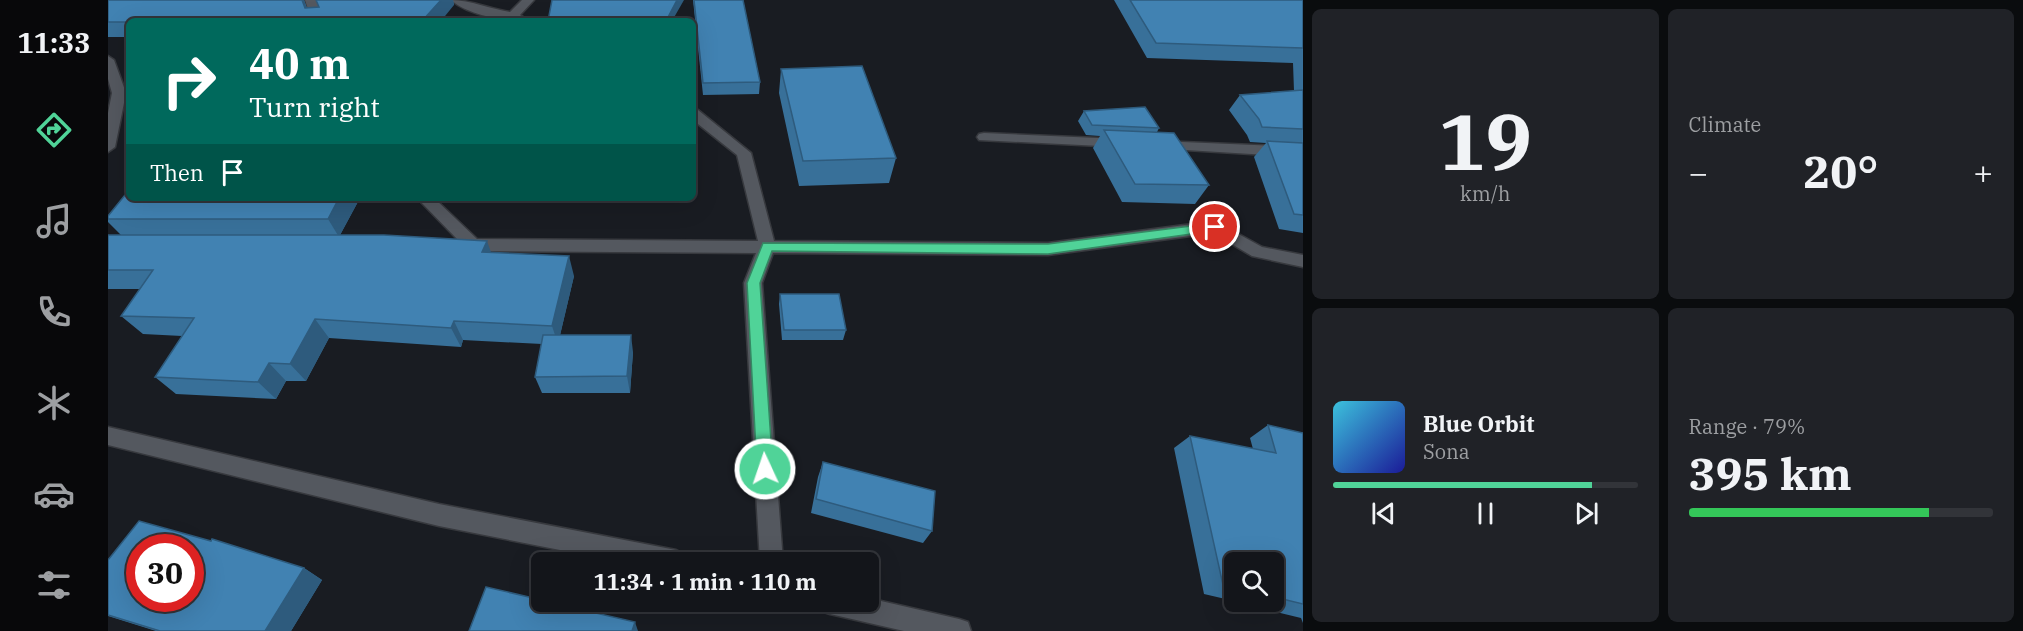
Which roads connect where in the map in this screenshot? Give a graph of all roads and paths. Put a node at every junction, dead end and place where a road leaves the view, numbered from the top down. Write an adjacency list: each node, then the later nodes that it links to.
1 (311, 0): 6 (street)
2 (457, 0): 5 (street)
3 (500, 0): 9 (street)
4 (528, 0): 10 (street)
5 (479, 10): 7 (street); 8 (street)
6 (317, 18)
7 (472, 18)
8 (514, 18)
9 (517, 18)
10 (519, 18)
11 (108, 60): 14 (street)
12 (696, 115): 19 (street)
13 (984, 137): 15 (street)
14 (108, 147)
15 (1303, 152)
16 (427, 201): 18 (street)
17 (449, 245): 18 (street)
18 (473, 245): 19 (street)
19 (767, 246): 20 (street); 23 (street)
20 (1303, 261)
21 (108, 436): 22 (street)
22 (626, 552)
23 (770, 552)
24 (874, 612): 25 (street)
25 (959, 631)

